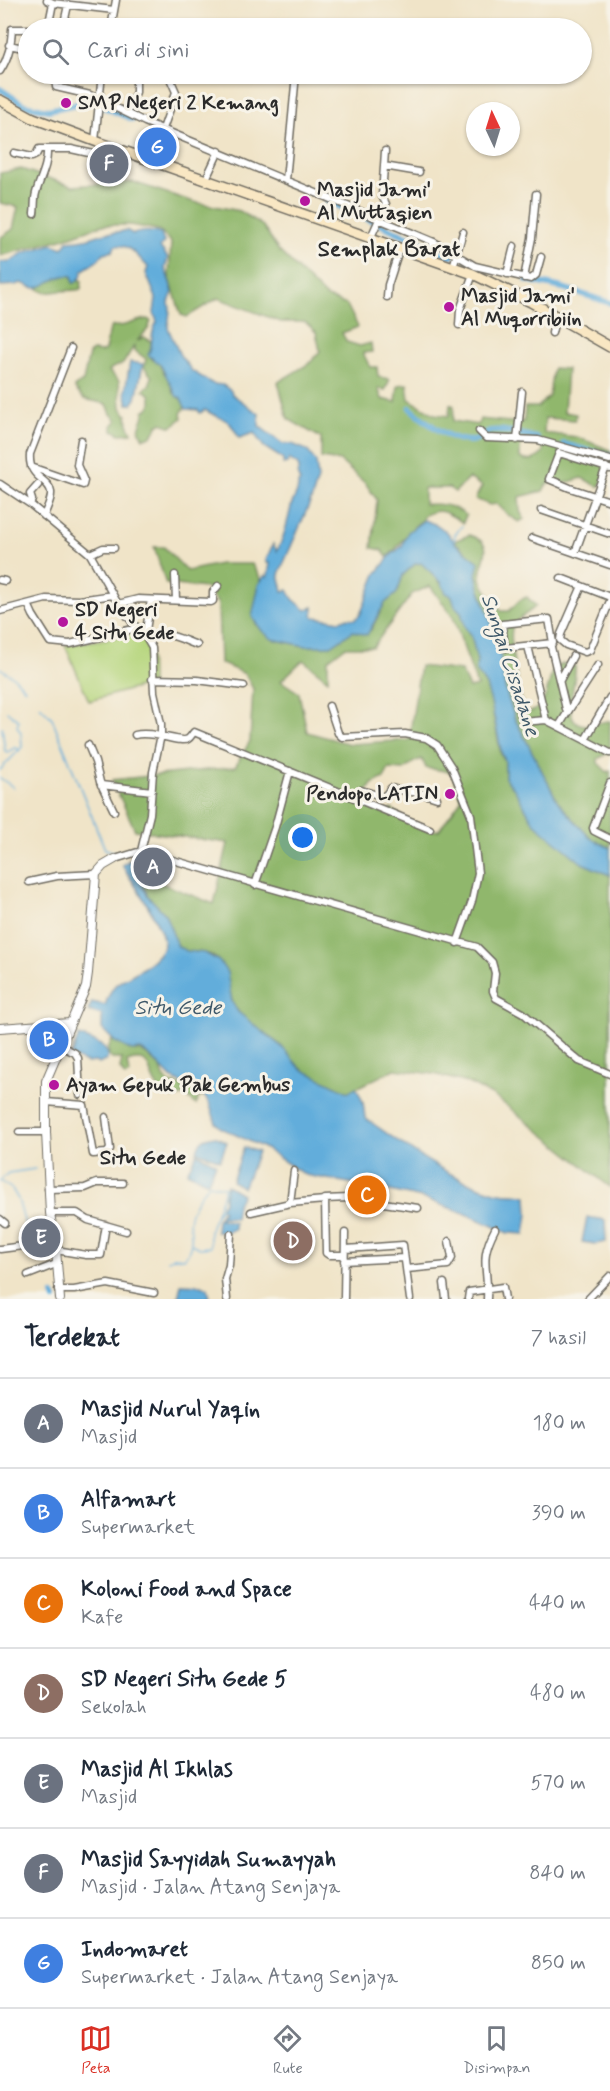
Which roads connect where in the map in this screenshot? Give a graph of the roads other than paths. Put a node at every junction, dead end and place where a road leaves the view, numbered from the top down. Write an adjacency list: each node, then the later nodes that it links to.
1 (116, 0): 5 (street)
2 (50, 2): 4 (street); 6 (street)
3 (89, 3): 4 (street); 5 (street)
4 (68, 5): 7 (street)
5 (114, 10): 8 (street)
6 (49, 18)
7 (65, 18)
8 (113, 18)
9 (18, 29): 10 (street)
10 (9, 45): 11 (street); 12 (street)
11 (18, 47)
12 (0, 71)
13 (56, 84): 18 (street)
14 (101, 84): 18 (street)
15 (136, 84): 20 (street)
16 (172, 84): 21 (street)
17 (295, 84): 31 (street)
18 (99, 99): 20 (street); 22 (street)
19 (0, 100): 22 (main road)
20 (127, 113): 21 (street)
21 (163, 129): 27 (street)
22 (96, 141): 23 (main road)
23 (109, 146): 24 (street); 30 (main road)
24 (47, 149): 26 (street); 33 (street)
25 (385, 151): 28 (street)
26 (14, 153)
27 (218, 155): 30 (street); 31 (street)
28 (384, 166): 29 (street); 34 (street)
29 (419, 172)
30 (206, 178): 36 (main road)
31 (286, 180): 34 (street)
32 (536, 194): 44 (street)
33 (34, 214)
34 (379, 219): 36 (street); 39 (street)
35 (463, 232): 41 (street)
36 (371, 237): 38 (main road)
37 (514, 246): 43 (street)
38 (400, 248): 39 (main road); 45 (street)
39 (432, 248): 41 (main road); 41 (street)
40 (541, 257): 44 (street)
41 (455, 261): 42 (main road); 43 (street)
42 (472, 274): 43 (main road); 47 (street)
43 (502, 277): 44 (street); 46 (main road)
44 (524, 278)
45 (387, 297)
46 (556, 315): 48 (street); 49 (main road)
47 (459, 325)
48 (552, 333)
49 (610, 347)
50 (70, 348): 56 (street)
51 (522, 392): 53 (street)
52 (479, 431): 53 (street)
53 (518, 436): 55 (street)
54 (81, 440): 58 (street)
55 (610, 460)
56 (31, 467): 58 (street); 61 (street)
57 (608, 468): 62 (street); 62 (street)
58 (53, 475): 61 (street)
59 (0, 484): 64 (street)
60 (38, 485): 64 (street)
61 (49, 486): 66 (street)
62 (595, 496): 63 (street); 67 (street)
63 (610, 501)
64 (30, 504): 66 (street)
65 (541, 510): 67 (street)
66 (44, 516): 72 (street)
67 (586, 525): 68 (street); 71 (street)
68 (610, 534)
69 (532, 538): 71 (street)
70 (114, 548): 72 (street)
71 (575, 553): 73 (street)
72 (90, 554): 78 (street)
73 (610, 565)
74 (175, 575): 81 (street)
75 (561, 578): 77 (street)
76 (218, 586): 81 (street)
77 (582, 586): 79 (street); 79 (street)
78 (113, 595): 82 (street); 83 (street)
79 (610, 599)
80 (151, 600): 81 (street); 83 (street); 86 (street)
81 (176, 600)
82 (28, 604): 84 (street); 85 (street)
83 (118, 604): 85 (street)
84 (0, 611)
85 (137, 628): 86 (street)
86 (146, 637): 88 (street); 93 (street)
87 (550, 643): 89 (street); 89 (street); 94 (street)
88 (197, 645)
89 (528, 646): 99 (street)
90 (573, 656): 94 (street)
91 (598, 665): 98 (street)
92 (510, 674): 99 (street)
93 (152, 679): 95 (street); 102 (street)
94 (560, 681): 98 (street)
95 (244, 686)
96 (610, 698): 103 (street)
97 (329, 706): 120 (street)
98 (567, 713): 100 (street)
99 (546, 720): 100 (street)
100 (559, 726): 103 (street)
101 (135, 735): 102 (street)
102 (161, 735): 106 (street); 109 (street)
103 (585, 740): 105 (street)
104 (88, 745): 108 (street)
105 (610, 753)
106 (290, 771): 110 (street); 119 (street)
107 (610, 783): 114 (street)
108 (101, 785): 109 (street); 112 (street)
109 (152, 791): 115 (street)
110 (352, 797): 111 (street); 113 (street)
111 (437, 798)
112 (114, 811)
113 (430, 829)
114 (610, 839)
115 (141, 851): 116 (street); 119 (street)
116 (115, 859): 117 (street)
117 (96, 874): 118 (street); 121 (street)
118 (29, 882)
119 (255, 885): 120 (street)
120 (457, 943): 124 (street)
121 (70, 1023): 122 (street); 123 (street)
122 (0, 1028)
123 (61, 1046): 125 (street); 126 (street)
124 (610, 1074)
125 (80, 1095)
126 (46, 1102): 127 (street); 129 (street)
127 (106, 1117)
128 (19, 1132): 129 (street)
129 (45, 1132): 132 (street)
130 (294, 1171): 134 (street)
131 (123, 1183): 132 (street)
132 (48, 1189): 137 (street)
133 (325, 1200): 134 (street); 135 (street); 146 (street)
134 (290, 1203): 136 (street)
135 (418, 1208)
136 (251, 1212)
137 (50, 1213): 138 (street); 144 (street)
138 (106, 1225): 140 (street); 144 (street)
139 (495, 1229): 153 (street)
140 (126, 1231)
141 (345, 1233): 146 (street)
142 (231, 1234): 157 (street)
143 (449, 1241): 149 (street)
144 (55, 1246): 145 (street); 148 (street)
145 (0, 1249)
146 (345, 1255): 147 (street); 147 (street); 158 (street)
147 (404, 1258): 149 (street)
148 (56, 1264): 150 (street); 154 (street)
149 (407, 1269): 159 (street)
150 (28, 1275)
151 (610, 1276): 164 (street)
152 (444, 1283): 160 (street)
153 (488, 1289): 161 (street); 162 (street); 163 (street)
154 (58, 1290): 155 (street); 156 (street)
155 (153, 1293)
156 (60, 1299)
157 (227, 1299)
158 (344, 1299)
159 (410, 1299)
160 (446, 1299)
161 (468, 1299)
162 (487, 1299)
163 (505, 1299)
164 (588, 1299)

